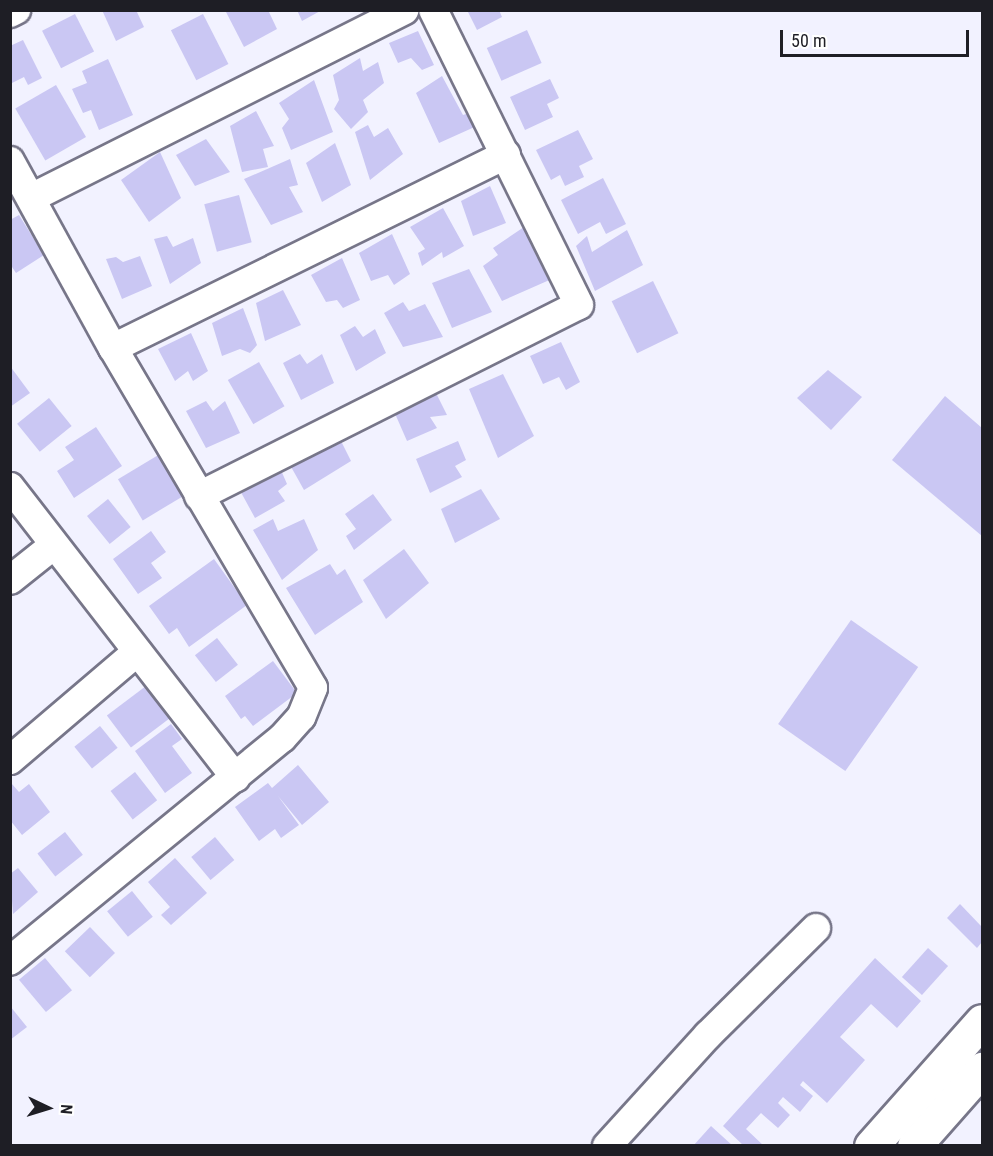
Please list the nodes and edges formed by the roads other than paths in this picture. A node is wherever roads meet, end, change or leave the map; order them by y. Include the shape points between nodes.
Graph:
1 (16, 10) edge
2 (404, 10) edge
3 (433, 10) edge
4 (10, 13) edge
5 (506, 155) junction
6 (10, 161) edge
7 (31, 198) junction
8 (113, 348) junction
9 (10, 487) edge
10 (199, 496) junction
11 (54, 545) junction
12 (10, 580) edge
13 (137, 652) junction
14 (10, 760) edge
15 (236, 778) junction
16 (816, 928) dead end
17 (12, 958) edge
18 (982, 1021) edge
19 (982, 1069) edge
20 (607, 1146) edge
21 (871, 1146) edge
22 (914, 1146) edge

1 - 4 street
2 - 7 street
3 - 5 street
5 - 8 street
5 - 10 street via 579,304
6 - 7 street
7 - 8 street
8 - 10 street
9 - 11 street
10 - 15 street via 313,688 302,717
11 - 12 street
11 - 13 street
13 - 14 street
13 - 15 street
15 - 17 street
16 - 20 street via 708,1035
18 - 21 main road
19 - 22 main road

